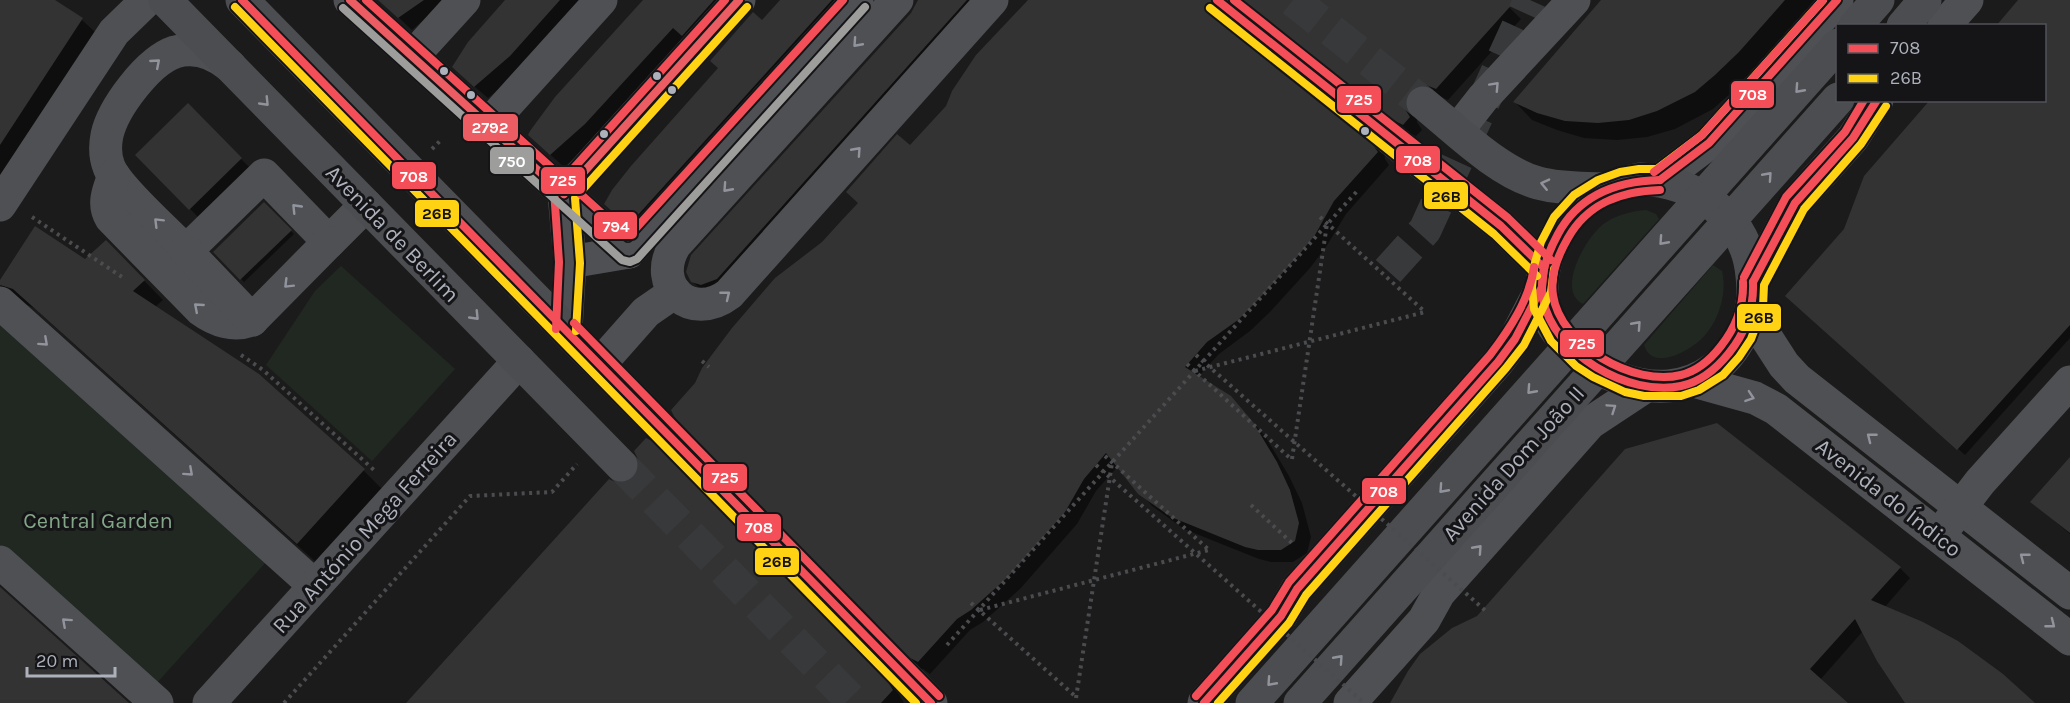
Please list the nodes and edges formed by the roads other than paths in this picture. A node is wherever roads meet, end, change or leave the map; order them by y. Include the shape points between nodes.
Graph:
1 (147, 0) edge
2 (165, 0) edge
3 (242, 0) edge
4 (350, 0) edge
5 (464, 0) edge
6 (601, 0) edge
7 (739, 0) edge
8 (857, 0) edge
9 (897, 0) edge
10 (992, 0) edge
11 (1574, 0) edge
12 (1837, 0) edge
13 (1878, 0) edge
14 (1925, 0) edge
15 (1967, 0) edge
16 (1857, 24) edge
17 (1905, 24) edge
18 (1946, 24) edge
19 (1836, 47) edge
20 (413, 56) junction
21 (230, 66) junction
22 (1423, 103) tunnel mouth
23 (1875, 103) edge
24 (1829, 108) edge
25 (488, 125) junction
26 (1457, 131) junction
27 (1391, 139) tunnel mouth
28 (114, 176) junction
29 (1660, 180) junction
30 (1604, 189) junction
31 (564, 194) junction
32 (1702, 198) junction
33 (0, 205) edge
34 (366, 205) junction
35 (1729, 220) junction
36 (329, 242) junction
37 (186, 251) junction
38 (629, 252) junction
39 (570, 262) junction
40 (1543, 278) junction
41 (1753, 282) junction
42 (675, 292) junction
43 (0, 303) edge
44 (1751, 314) junction
45 (252, 320) junction
46 (566, 330) junction
47 (1570, 346) junction
48 (519, 361) junction
49 (600, 364) junction
50 (1598, 368) junction
51 (1694, 381) junction
52 (2070, 382) edge
53 (1646, 386) junction
54 (658, 424) tunnel mouth
55 (1424, 446) junction
56 (1481, 446) junction
57 (621, 465) tunnel mouth
58 (1960, 507) junction
59 (1938, 536) junction
60 (0, 562) edge
61 (315, 586) junction
62 (2070, 593) edge
63 (2070, 639) edge
64 (905, 676) tunnel mouth
65 (157, 703) edge
66 (209, 703) edge
67 (931, 703) edge
68 (1204, 703) edge
69 (1252, 703) edge
70 (1300, 703) edge
71 (1350, 703) edge

1 - 33 street via 114,32
2 - 21 main road, Avenida de Berlim
3 - 46 main road
4 - 20 street
5 - 20 street
6 - 25 street
7 - 31 street
8 - 38 street
9 -> 42 street via 675,245 666,265
42 -> 10 street via 698,305 710,305 729,294
26 -> 11 street
12 - 29 street via 1709,143
13 - 16 main road
14 - 17 main road
15 - 18 street
19 -> 32 main road, Avenida Dom João II
20 - 25 street
28 -> 21 street via 105,154 111,120 154,64 174,52 192,50 209,53
21 -> 34 main road, Avenida de Berlim
22 - 26 main road
23 - 24 street, Avenida Dom João II
23 - 41 street, Avenida Dom João II via 1852,138 1795,203
35 -> 24 main road, Avenida Dom João II
25 - 31 street
30 -> 26 main road via 1559,188 1535,182 1502,167
27 - 40 main road via 1501,226
37 -> 28 street
45 -> 28 street via 230,323 209,316 119,226 106,206
29 - 30 main road via 1640,179
29 - 32 main road via 1683,186
30 - 40 main road via 1581,203 1563,223 1551,245
31 - 38 street
31 - 39 street
32 - 35 main road
32 -> 47 main road, Avenida Dom João II
34 - 36 street
34 -> 48 main road, Avenida de Berlim
35 - 41 main road via 1746,246
50 -> 35 main road, Avenida Dom João II
36 -> 37 street via 264,175
36 -> 45 street
37 - 45 street
38 - 39 street
39 - 46 street
40 - 47 main road via 1544,306
40 - 55 street via 1515,339
41 - 44 main road
42 - 49 street via 646,312
43 -> 61 street
44 - 51 main road via 1731,351
58 -> 44 street, Avenida do Índico via 1797,379
46 - 49 main road
47 - 50 main road
47 -> 56 main road, Avenida Dom João II
48 - 57 main road, Avenida de Berlim
48 - 61 street, Rua António Mega Ferreira
49 - 54 main road
50 - 53 main road
70 -> 50 main road, Avenida Dom João II
51 - 53 main road via 1679,386
51 -> 59 street, Avenida do Índico via 1755,398 1776,409
52 - 58 street
71 -> 53 street, Avenida Dom João II via 1424,620 1439,593 1590,423
55 - 56 street, Avenida Dom João II
55 - 68 street via 1297,589 1281,616
56 -> 69 main road, Avenida Dom João II
58 - 59 street
62 -> 58 street, Avenida do Índico
59 -> 63 street, Avenida do Índico
65 -> 60 street
61 - 66 street, Rua António Mega Ferreira
64 - 67 main road

